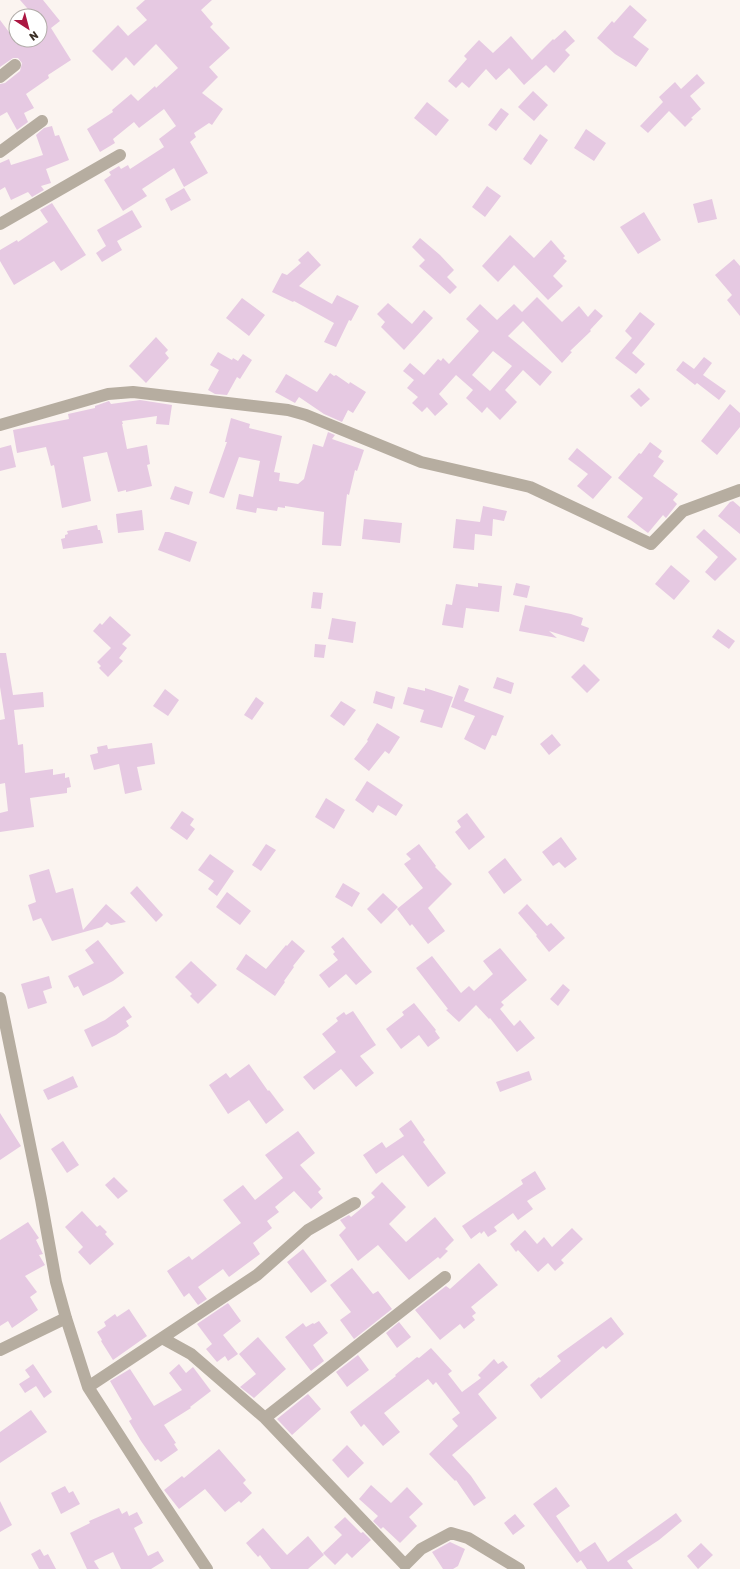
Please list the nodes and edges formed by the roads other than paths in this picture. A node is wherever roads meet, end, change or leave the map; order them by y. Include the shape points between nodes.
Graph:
1 (15, 65) dead end
2 (0, 77) edge
3 (42, 121) dead end
4 (0, 152) edge
5 (120, 155) dead end
6 (0, 224) edge
7 (0, 425) edge
8 (740, 490) edge
9 (0, 998) edge
10 (355, 1203) dead end
11 (445, 1277) dead end
12 (66, 1318) junction
13 (162, 1338) junction
14 (0, 1350) edge
15 (88, 1387) junction
16 (265, 1418) junction
17 (207, 1569) edge
18 (519, 1569) edge

1 - 2 street
3 - 4 street
5 - 6 street
7 - 8 street via 108,394 133,392 288,410 421,462 530,488 651,544 683,511
9 - 12 street via 56,1282
10 - 13 street via 308,1230 256,1274
11 - 16 street
12 - 14 street
12 - 15 street
13 - 15 street
13 - 16 street via 191,1354
15 - 17 street
16 - 18 street via 404,1565 421,1549 451,1533 468,1538

